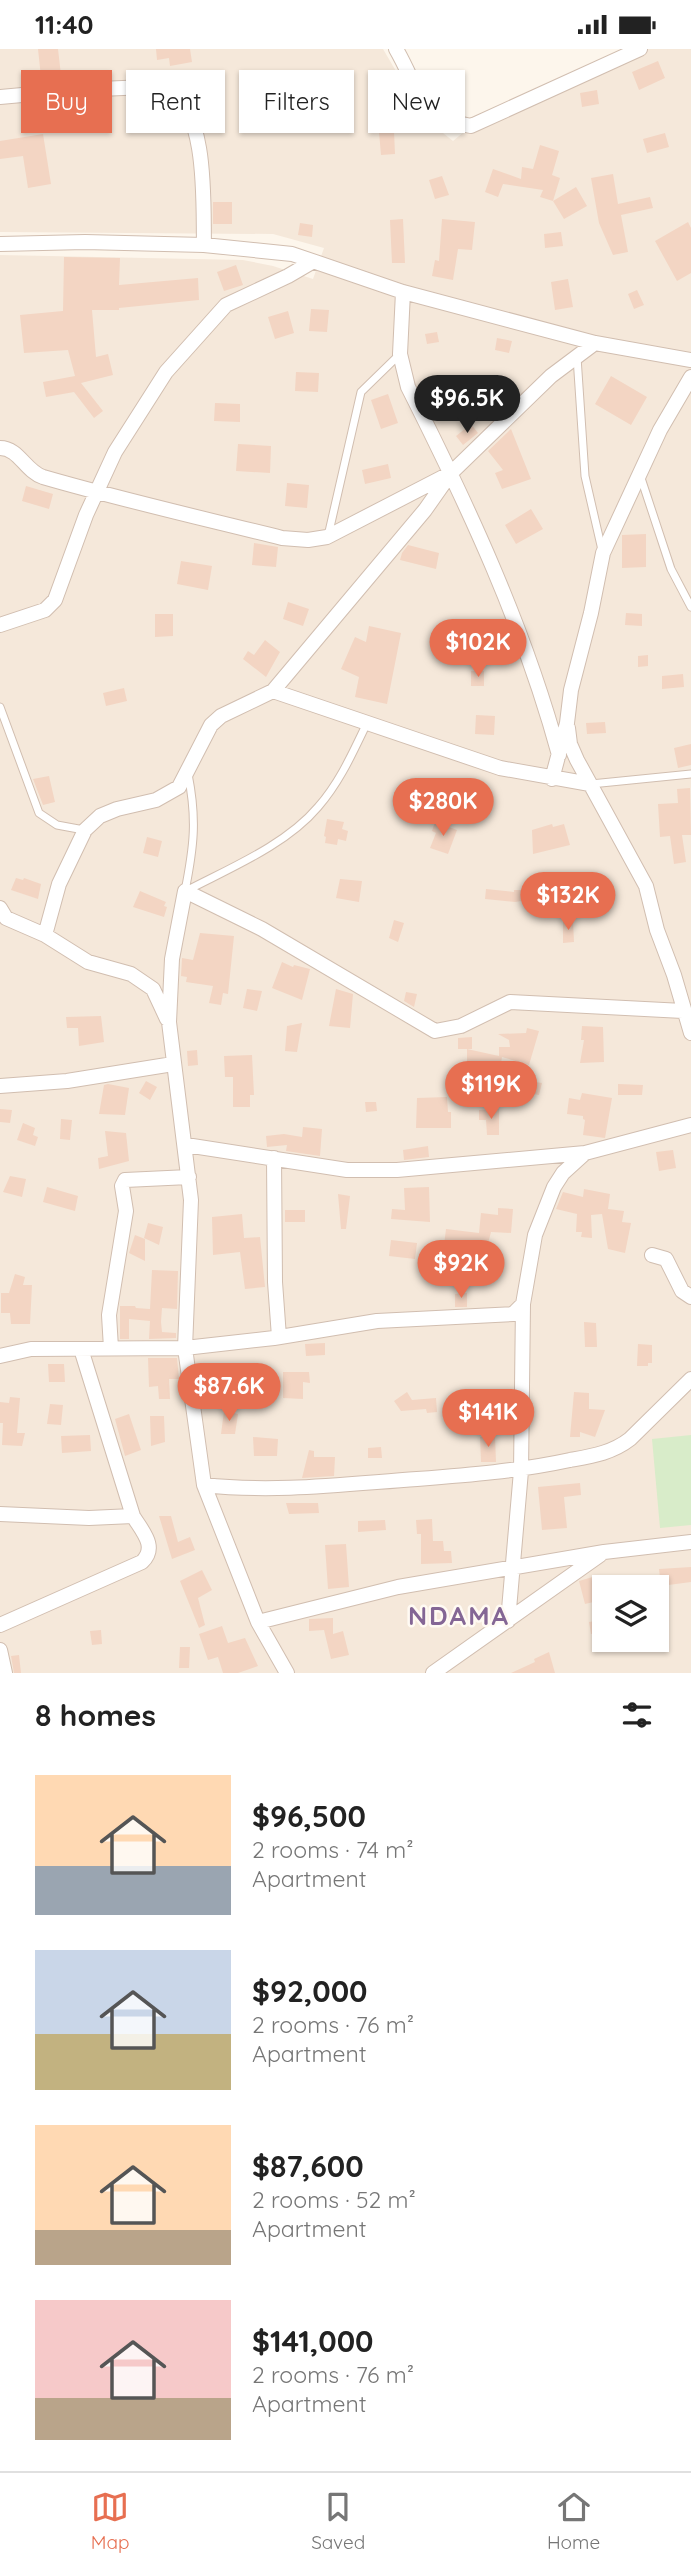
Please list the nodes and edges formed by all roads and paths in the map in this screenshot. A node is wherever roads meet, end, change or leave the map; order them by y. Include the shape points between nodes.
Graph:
1 (396, 49) edge
2 (640, 49) edge
3 (0, 97) edge
4 (0, 244) edge
5 (204, 245) junction
6 (312, 262) junction
7 (403, 292) junction
8 (595, 343) junction
9 (400, 354) junction
10 (577, 357) junction
11 (691, 360) edge
12 (691, 377) edge
13 (0, 448) edge
14 (451, 473) junction
15 (639, 474) junction
16 (96, 492) junction
17 (327, 537) junction
18 (603, 553) junction
19 (691, 607) edge
20 (0, 625) edge
21 (273, 691) junction
22 (0, 707) edge
23 (367, 723) junction
24 (567, 723) junction
25 (559, 755) junction
26 (188, 774) junction
27 (691, 775) edge
28 (552, 779) junction
29 (590, 784) junction
30 (85, 830) junction
31 (185, 891) junction
32 (0, 908) edge
33 (45, 935) junction
34 (687, 1011) edge
35 (169, 1022) junction
36 (691, 1033) edge
37 (173, 1064) junction
38 (0, 1086) edge
39 (691, 1125) edge
40 (186, 1145) junction
41 (585, 1153) junction
42 (274, 1159) junction
43 (189, 1177) junction
44 (652, 1255) dead end
45 (691, 1297) edge
46 (523, 1304) junction
47 (279, 1337) junction
48 (111, 1348) junction
49 (185, 1348) junction
50 (81, 1349) junction
51 (0, 1356) edge
52 (691, 1379) edge
53 (521, 1471) junction
54 (204, 1485) junction
55 (0, 1514) edge
56 (133, 1516) junction
57 (691, 1542) edge
58 (604, 1552) junction
59 (513, 1567) junction
60 (509, 1621) junction
61 (258, 1622) junction
62 (0, 1625) edge
63 (0, 1650) edge
64 (5, 1673) edge
65 (287, 1673) edge
66 (433, 1673) edge

1 - 2 street via 424,105 449,122 471,126
3 - 5 street via 169,86 188,109 195,129
4 - 5 street
5 - 6 street via 292,254
6 - 7 street
6 - 16 street via 240,297 215,315 166,372
7 - 8 street
7 - 9 street
8 - 10 street
8 - 11 street
9 - 14 street via 408,387
9 - 17 lane via 361,392
10 - 14 street via 551,376
10 - 18 lane via 585,476
12 - 15 street
13 - 16 street via 12,451 36,475
14 - 17 street
14 - 21 street
14 - 25 street via 523,638
15 - 18 street
15 - 19 lane via 671,569
16 - 17 street via 282,538
16 - 20 street via 55,600 45,610
18 - 24 street
21 - 23 street
21 - 26 street via 211,725
22 - 30 lane via 38,813 57,825
23 - 28 street via 500,768
23 - 31 lane via 318,808 276,843
24 - 25 street
24 - 29 street via 570,744
25 - 28 street
26 - 30 street via 172,793 100,816
26 - 31 lane via 194,843
27 - 29 lane
28 - 29 street
29 - 34 street via 646,886
30 - 33 street via 57,891
31 - 34 street via 262,929 435,1031 461,1026 510,1002
31 - 35 street via 172,959
32 - 33 street via 6,918
33 - 35 street via 88,962 131,974 153,989
34 - 36 street
35 - 37 street
37 - 38 street
37 - 40 street
39 - 41 street
40 - 42 street
40 - 43 street
41 - 42 street via 397,1170 347,1170
41 - 46 street via 564,1173 550,1197 535,1235
42 - 47 street
43 - 48 street via 125,1180 122,1186 126,1211 110,1315
43 - 49 street
44 - 45 street via 666,1259 682,1291
46 - 47 street via 513,1314 377,1321
46 - 53 street
47 - 49 street
48 - 49 street
48 - 50 street
49 - 54 street
50 - 51 street via 31,1349
50 - 56 street
52 - 53 street via 619,1447
53 - 54 street via 307,1487
53 - 59 street
54 - 61 street
55 - 56 street
56 - 62 street via 148,1540 149,1553 142,1562
57 - 58 street
58 - 59 street
58 - 60 street
59 - 60 street
59 - 61 street via 398,1587
60 - 66 street
61 - 65 street
63 - 64 street

